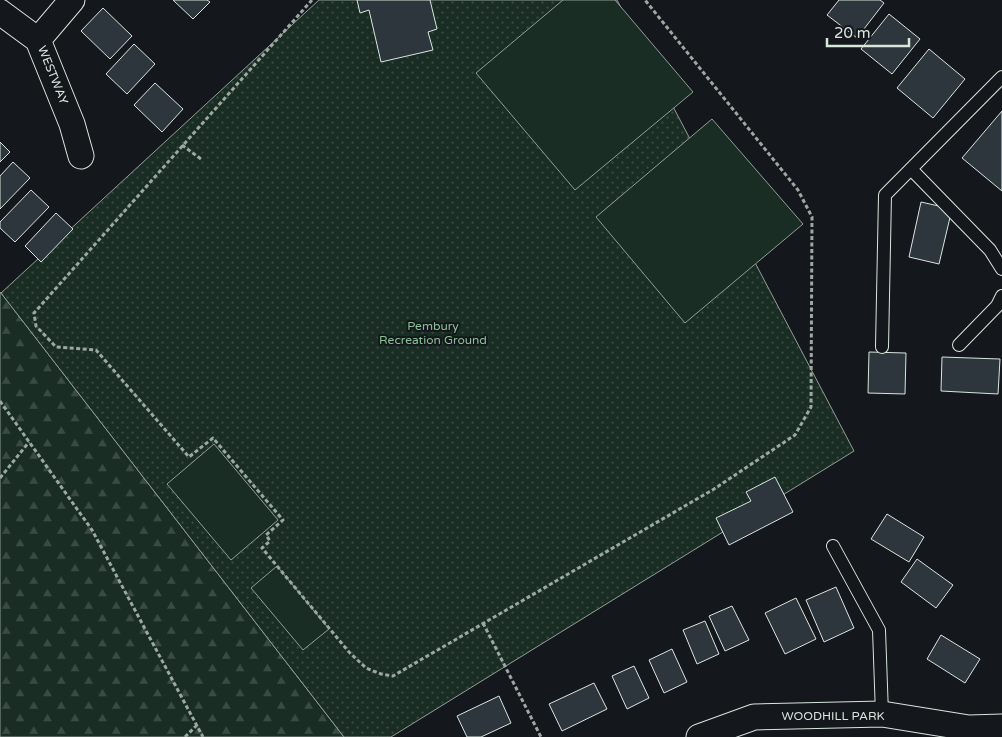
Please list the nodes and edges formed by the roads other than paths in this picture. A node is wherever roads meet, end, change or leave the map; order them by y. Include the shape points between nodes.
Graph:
1 (72, 0) edge
2 (0, 12) edge
3 (38, 40) junction
4 (1002, 77) edge
5 (81, 156) dead end
6 (911, 169) junction
7 (1002, 269) edge
8 (1002, 296) edge
9 (958, 345) dead end
10 (882, 347) dead end
11 (833, 546) dead end
12 (882, 714) junction
13 (1002, 727) edge
14 (969, 733) edge
15 (699, 737) edge

1 - 3 street
2 - 3 street, WESTWAY
3 - 5 street, WESTWAY via 72,124
4 - 6 lane
6 - 7 lane via 990,250
6 - 10 lane via 885,195
8 - 9 lane via 997,306
11 - 12 lane via 878,630
12 - 14 street, WOODHILL PARK
12 - 15 street, WOODHILL PARK via 754,717
13 - 14 street, WOODHILL PARK

